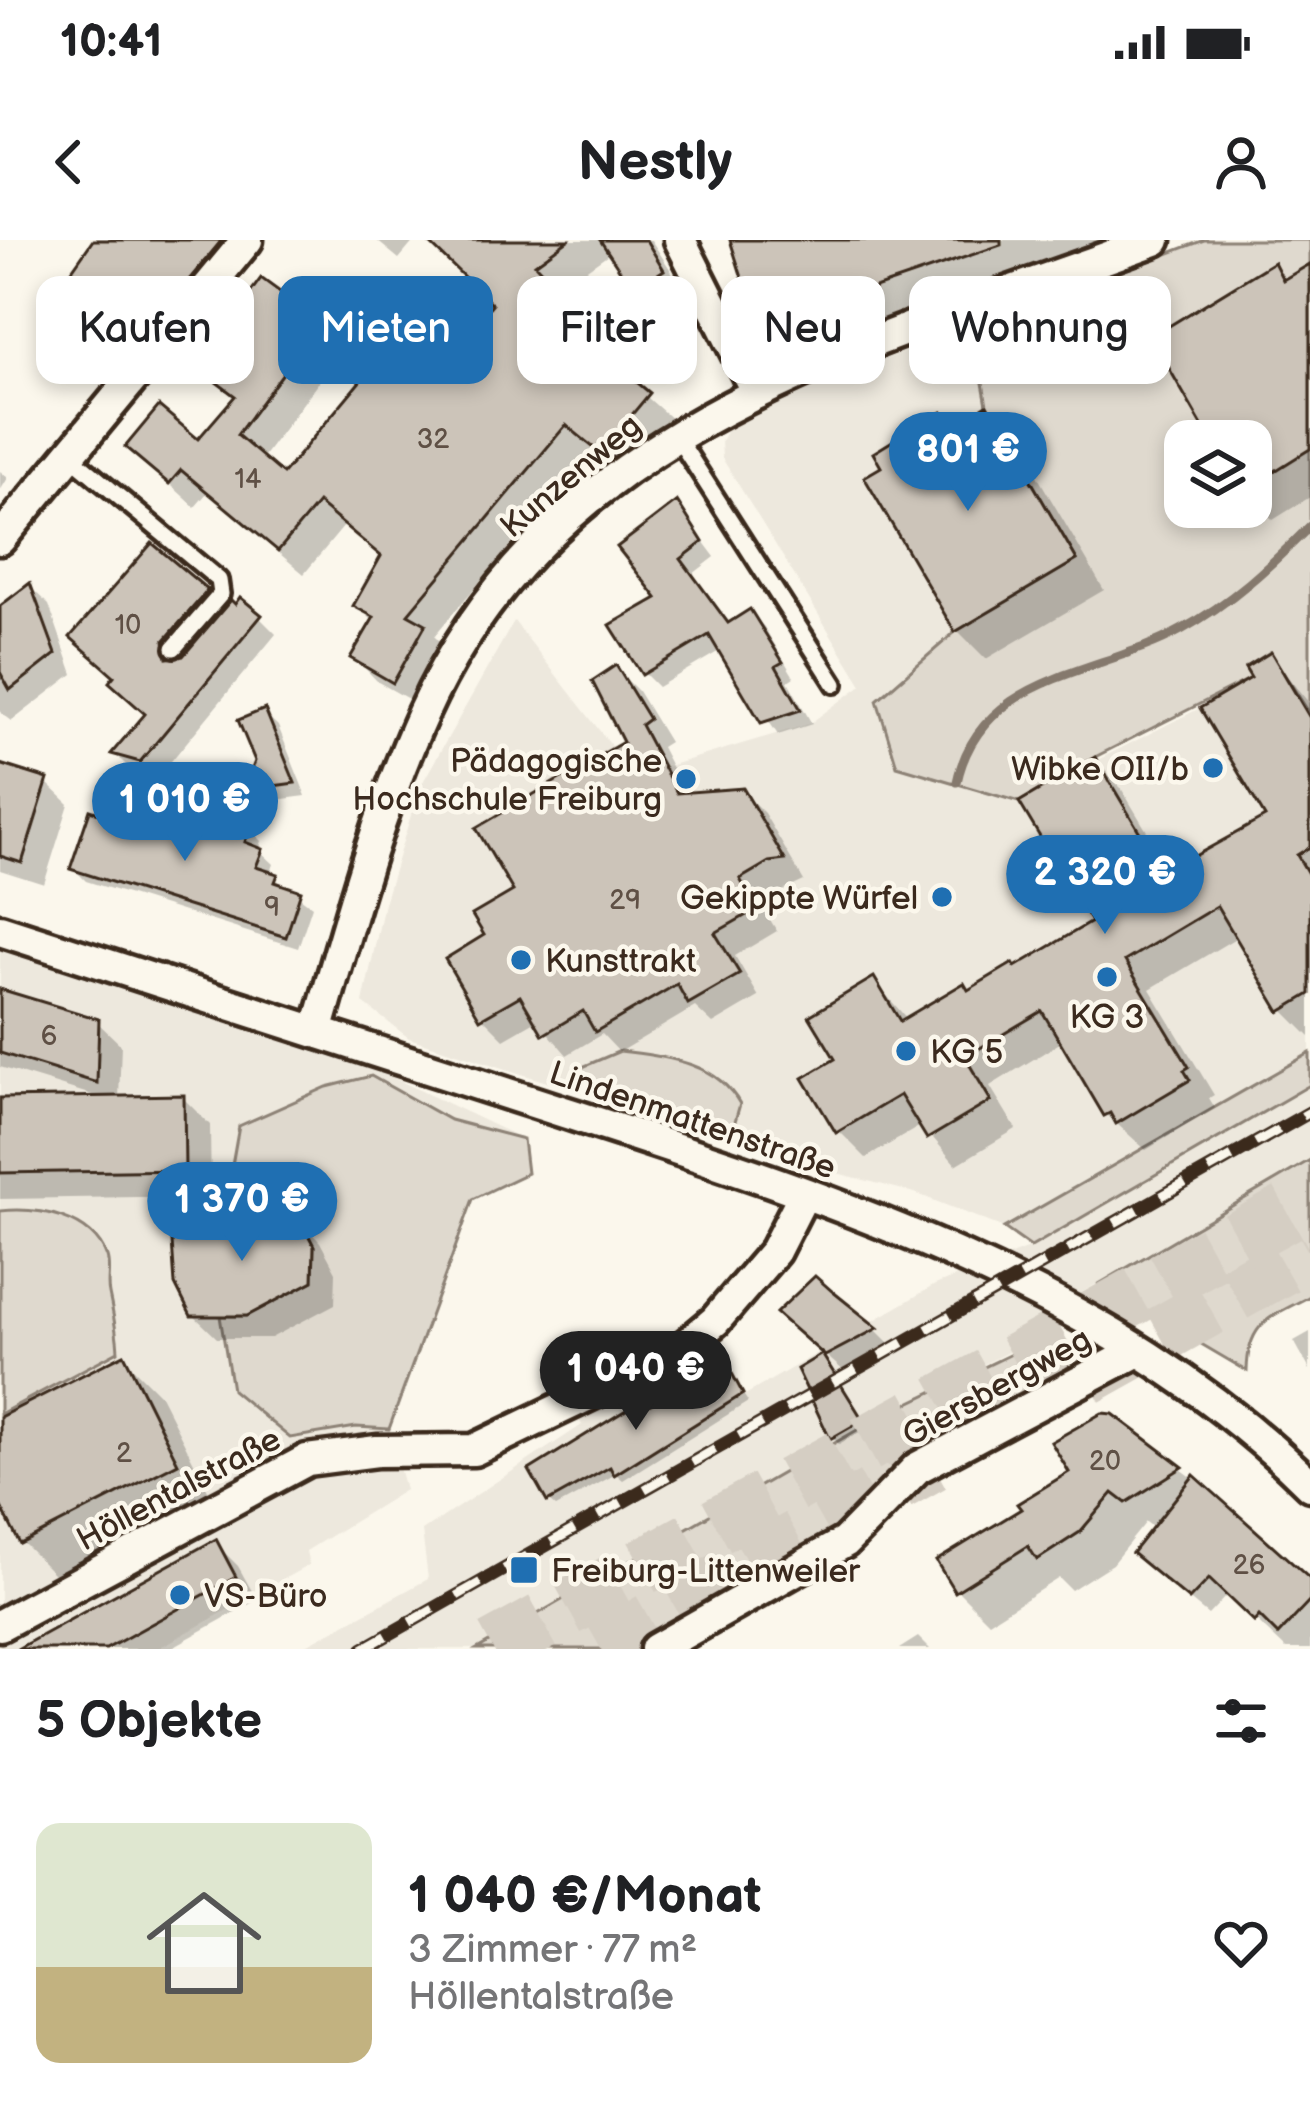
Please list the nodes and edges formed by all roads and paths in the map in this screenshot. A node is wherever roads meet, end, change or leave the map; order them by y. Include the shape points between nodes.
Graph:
1 (247, 240) edge
2 (680, 240) edge
3 (1155, 240) edge
4 (755, 389) junction
5 (675, 435) junction
6 (69, 455) junction
7 (0, 539) edge
8 (174, 648) dead end
9 (835, 684) dead end
10 (0, 930) edge
11 (316, 1032) junction
12 (805, 1193) junction
13 (1138, 1351) junction
14 (1310, 1485) edge
15 (0, 1625) edge
16 (656, 1649) edge

1 - 6 street
2 - 4 street
3 - 4 street, Kunzenweg
4 - 5 street, Kunzenweg
5 - 9 lane, Kunzenweg
5 - 11 street, Kunzenweg via 582,505 509,575 458,648 378,824
6 - 7 street
6 - 8 lane via 219,580 221,594
10 - 11 street, Lindenmattenstraße
11 - 12 street, Lindenmattenstraße
12 - 13 street, Lindenmattenstraße via 1010,1282
12 - 15 street, Höllentalstraße via 775,1251 678,1352 474,1450 307,1460
13 - 14 street, Lindenmattenstraße via 1261,1436
13 - 16 street, Giersbergweg via 917,1468 845,1542

